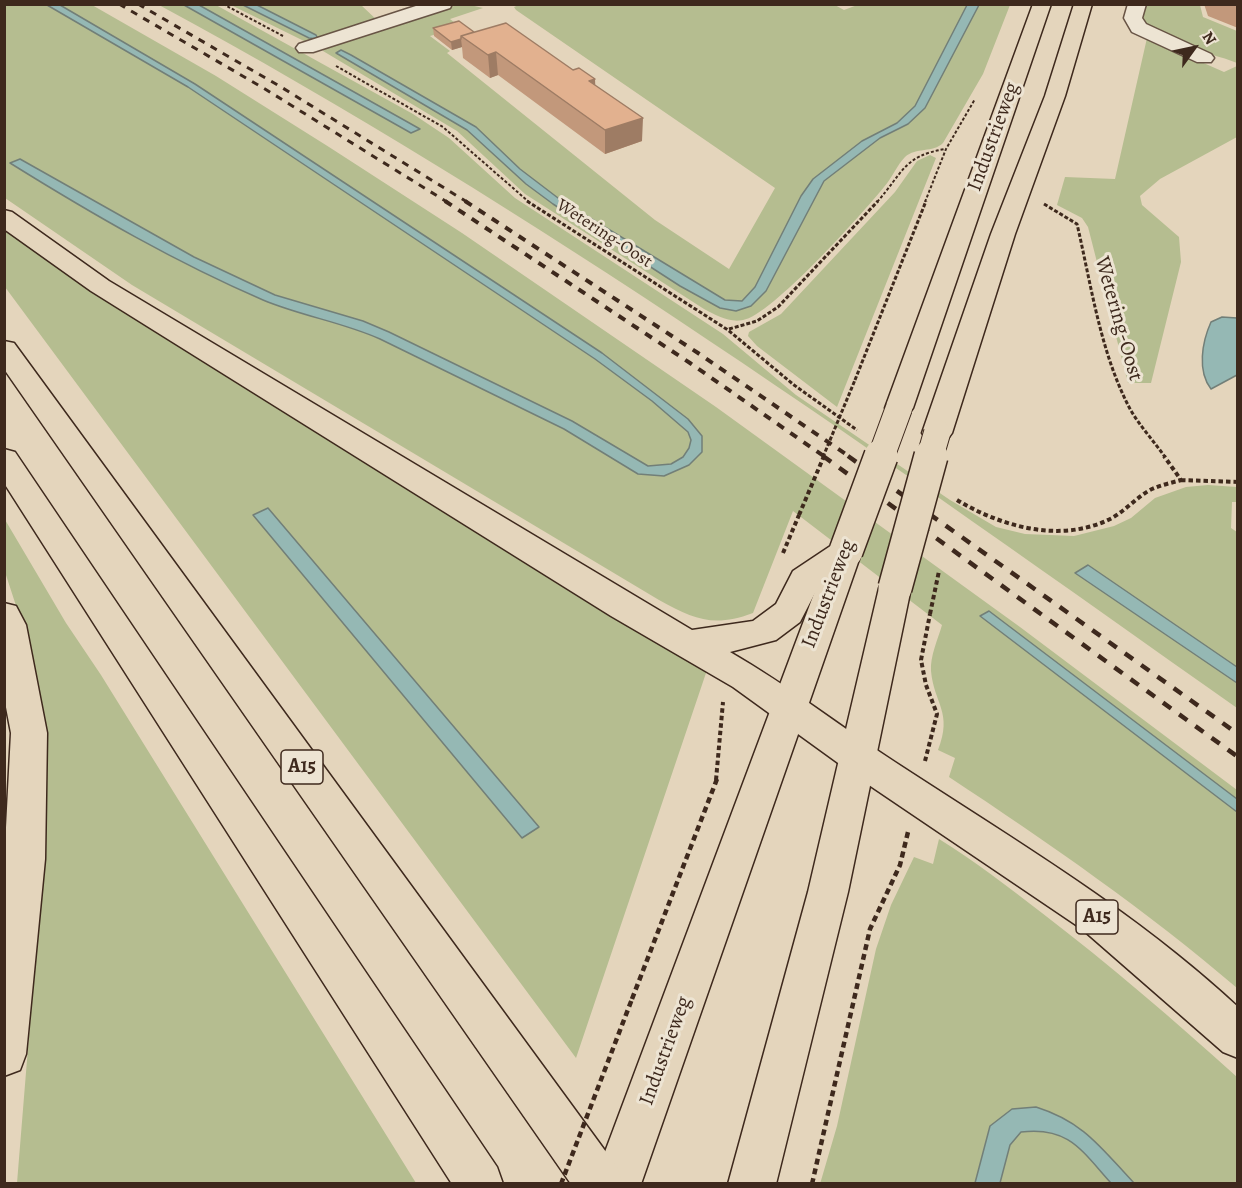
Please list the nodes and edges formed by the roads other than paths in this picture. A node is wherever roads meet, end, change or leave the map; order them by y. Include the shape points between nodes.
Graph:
1 (443, 4) edge
2 (1042, 4) edge
3 (1083, 4) edge
4 (1137, 4) edge
5 (306, 48) road end
6 (1204, 58) dead end
7 (4, 217) edge
8 (4, 349) edge
9 (4, 459) edge
10 (846, 551) junction
11 (4, 615) edge
12 (687, 644) junction
13 (787, 708) junction
14 (858, 757) junction
15 (1238, 1037) edge
16 (4, 1054) edge
17 (756, 1170) edge
18 (480, 1184) edge
19 (600, 1184) edge
20 (617, 1184) edge

1 - 5 street
2 - 10 main road, Industrieweg, bridge
3 - 14 main road, Industrieweg, bridge via 1055,96 1003,234 937,433 895,588
4 - 6 street via 1133,18 1139,28
7 - 12 main road, A15 via 100,286
8 - 19 main road, A15
9 - 18 main road
10 - 12 main road via 805,579 788,613 764,631
10 - 13 main road, Industrieweg
11 - 16 main road via 29,733 25,859
12 - 13 main road, A15
13 - 14 main road, A15
13 - 20 main road, Industrieweg
14 - 15 main road, A15 via 1096,916
14 - 17 main road, Industrieweg via 828,892

